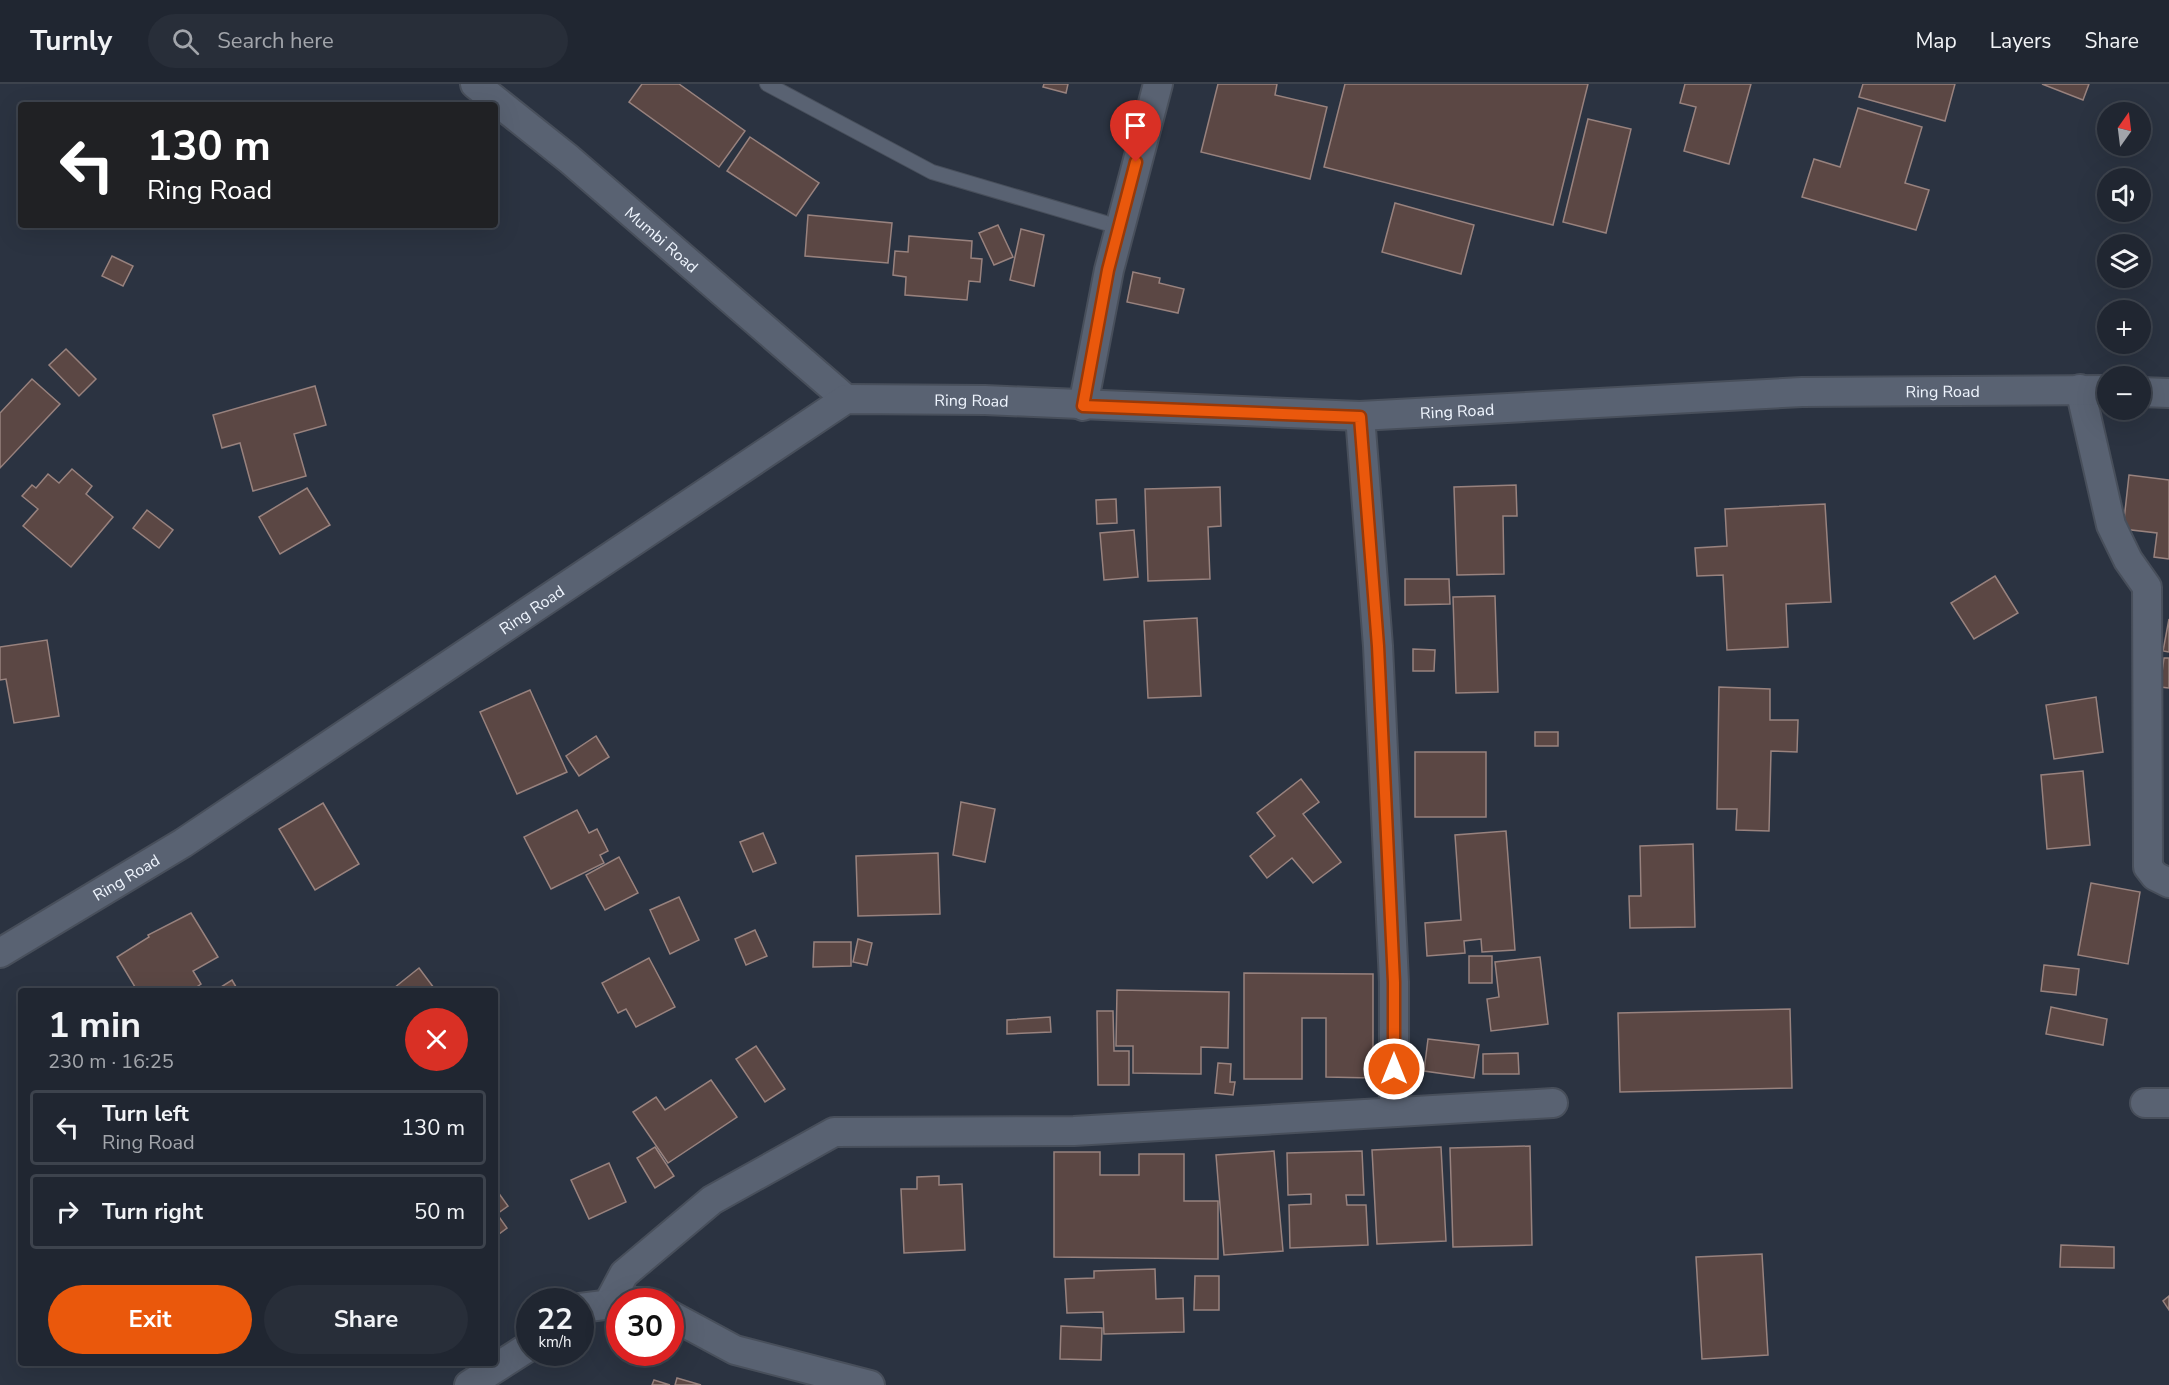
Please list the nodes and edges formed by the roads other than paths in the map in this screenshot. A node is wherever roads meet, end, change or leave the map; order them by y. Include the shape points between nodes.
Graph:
1 (476, 84) edge
2 (767, 84) edge
3 (1158, 84) edge
4 (1119, 227) junction
5 (2094, 390) edge
6 (2151, 392) edge
7 (2169, 393) edge
8 (846, 399) junction
9 (1083, 406) junction
10 (1360, 417) junction
11 (2158, 589) edge
12 (2169, 883) edge
13 (2, 950) edge
14 (1553, 1103) dead end
15 (1394, 1112) junction
16 (622, 1288) edge
17 (684, 1323) edge
18 (516, 1355) edge
19 (469, 1385) edge
20 (870, 1385) edge

1 - 8 street, Mumbi Road via 569,159
2 - 4 lane via 932,172
3 - 4 street
4 - 9 street
5 - 10 street, Ring Road via 1802,392
5 - 11 street via 2111,525 2128,560
6 - 7 street
8 - 9 street, Ring Road via 985,400
8 - 13 street, Ring Road via 183,843
9 - 10 street, Ring Road
10 - 15 street via 1378,646 1394,982
11 - 12 street via 2149,666 2148,867
14 - 15 street
15 - 16 street via 1074,1131 834,1132 712,1200 624,1274
17 - 20 street via 735,1350
18 - 19 street

